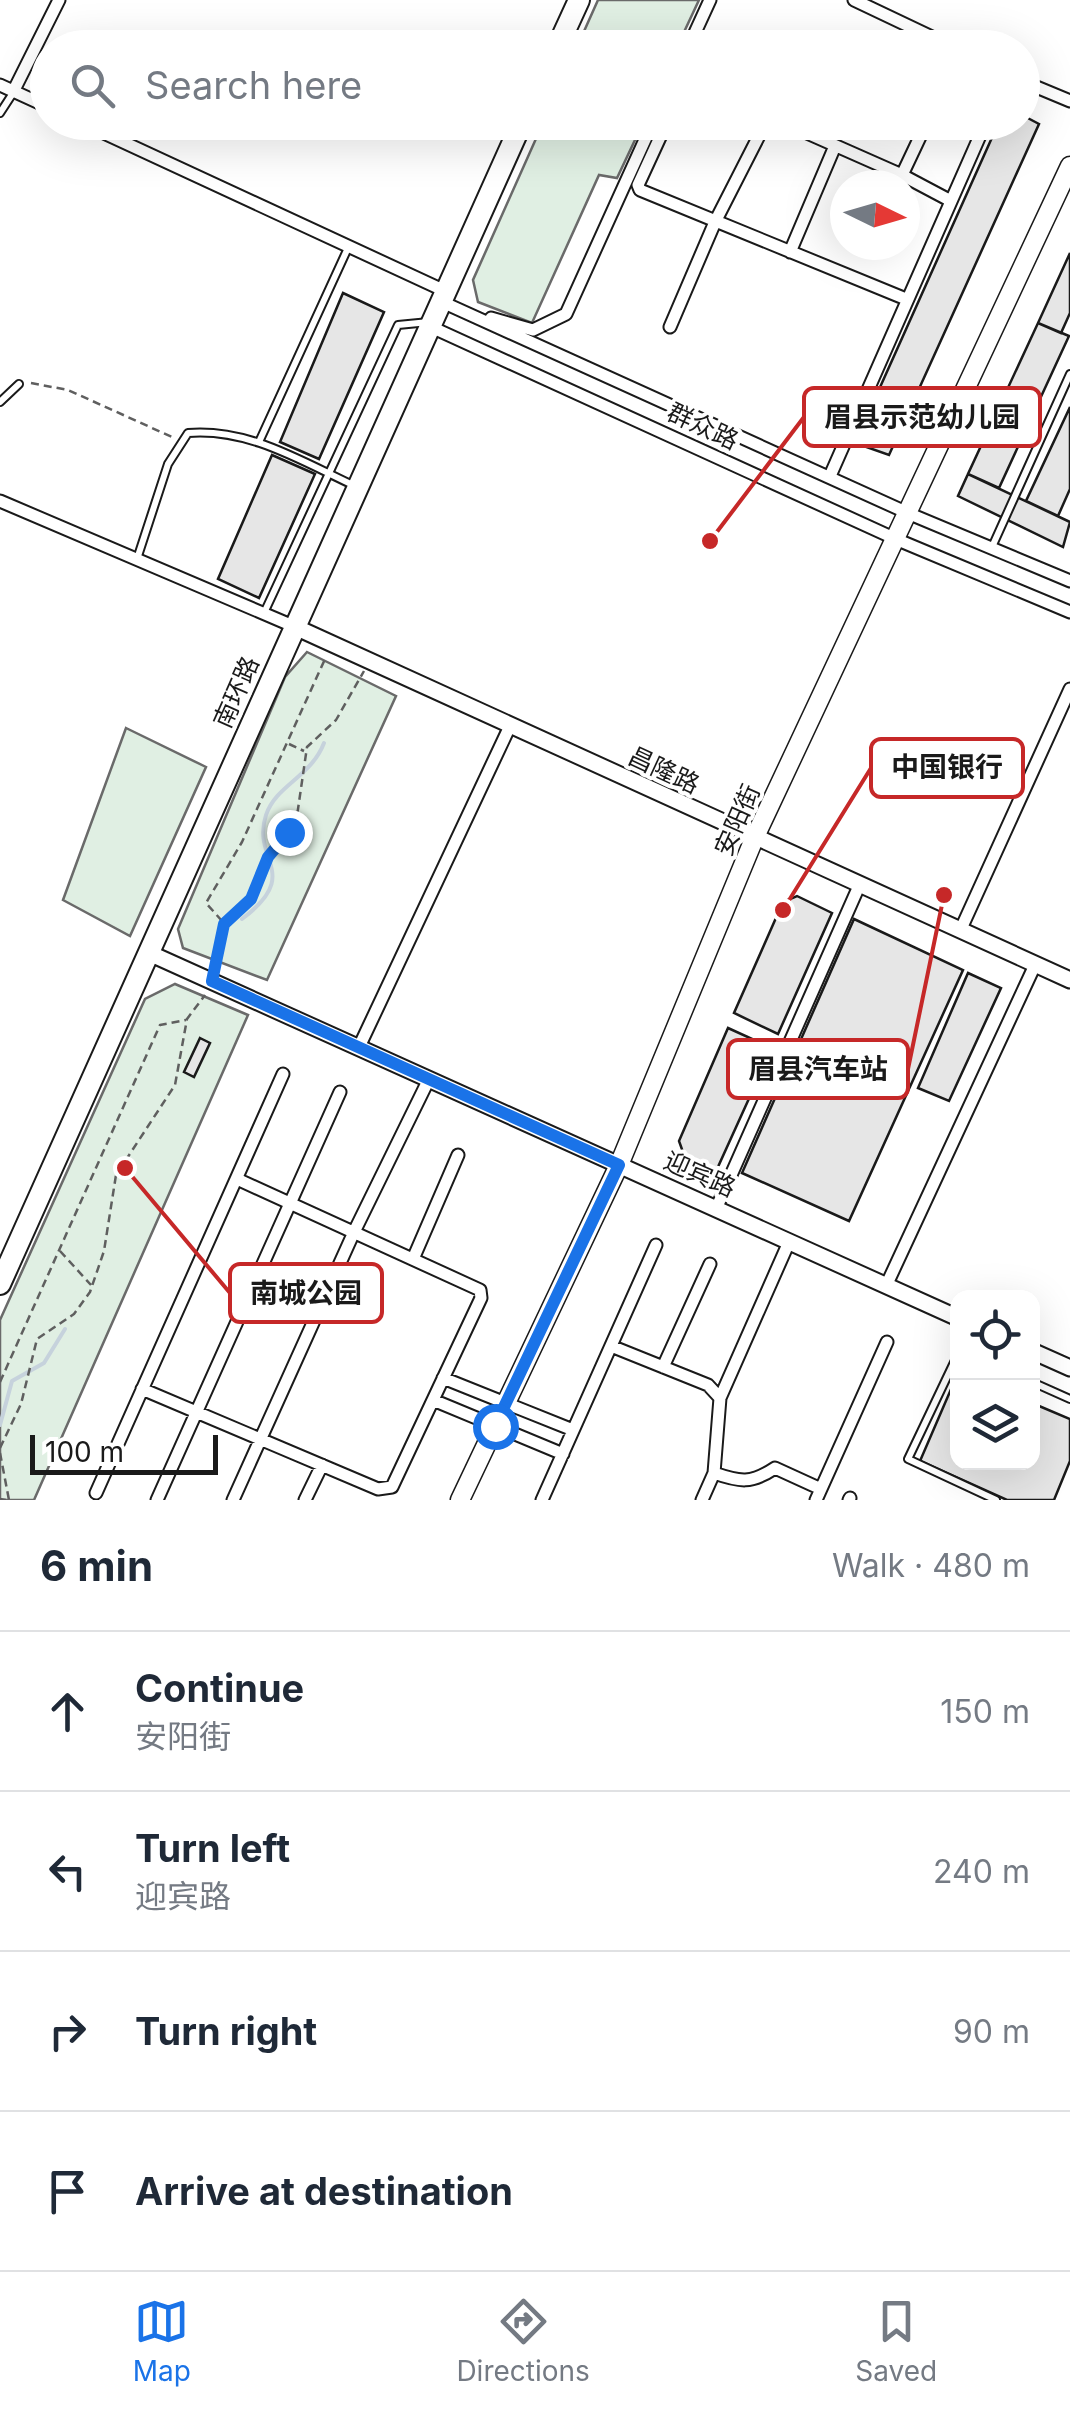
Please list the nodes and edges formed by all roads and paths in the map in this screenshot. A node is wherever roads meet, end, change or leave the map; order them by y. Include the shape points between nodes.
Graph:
1 (58, 0) edge
2 (579, 0) edge
3 (710, 0) edge
4 (854, 0) edge
5 (44, 30) edge
6 (565, 30) edge
7 (696, 30) edge
8 (917, 30) edge
9 (30, 59) edge
10 (0, 86) edge
11 (1040, 88) edge
12 (14, 92) junction
13 (30, 99) edge
14 (1070, 101) edge
15 (0, 113) edge
16 (119, 140) edge
17 (514, 140) edge
18 (646, 140) edge
19 (659, 140) edge
20 (757, 140) edge
21 (822, 140) edge
22 (919, 140) edge
23 (978, 140) edge
24 (835, 146) junction
25 (1070, 166) edge
26 (890, 170) edge
27 (904, 170) edge
28 (920, 185) edge
29 (951, 202) junction
30 (714, 222) junction
31 (349, 247) junction
32 (790, 252) junction
33 (442, 296) junction
34 (906, 299) junction
35 (477, 318) junction
36 (430, 324) junction
37 (670, 326) dead end
38 (1070, 374) edge
39 (19, 384) joint
40 (0, 402) edge
41 (182, 442) junction
42 (259, 442) junction
43 (329, 474) junction
44 (830, 476) junction
45 (356, 487) junction
46 (0, 501) edge
47 (910, 514) junction
48 (898, 540) junction
49 (992, 548) junction
50 (137, 559) junction
51 (1070, 581) edge
52 (1070, 612) edge
53 (264, 614) junction
54 (293, 626) junction
55 (332, 644) junction
56 (368, 660) junction
57 (1070, 690) edge
58 (510, 726) junction
59 (287, 743) junction
60 (306, 752) junction
61 (754, 840) junction
62 (859, 886) junction
63 (224, 924) junction
64 (960, 931) junction
65 (149, 953) junction
66 (1036, 965) junction
67 (1070, 980) edge
68 (212, 981) junction
69 (188, 1019) junction
70 (359, 1048) junction
71 (283, 1074) dead end
72 (429, 1079) junction
73 (340, 1092) dead end
74 (458, 1155) dead end
75 (619, 1165) junction
76 (237, 1179) junction
77 (290, 1202) junction
78 (716, 1209) junction
79 (354, 1232) junction
80 (788, 1242) junction
81 (656, 1245) dead end
82 (59, 1250) junction
83 (412, 1259) junction
84 (710, 1264) dead end
85 (0, 1284) edge
86 (92, 1286) junction
87 (886, 1286) junction
88 (950, 1314) edge
89 (888, 1342) dead end
90 (611, 1346) junction
91 (1040, 1355) edge
92 (662, 1367) junction
93 (1070, 1368) edge
94 (950, 1371) edge
95 (443, 1378) junction
96 (0, 1382) edge
97 (1040, 1386) edge
98 (142, 1389) junction
99 (720, 1398) junction
100 (1070, 1399) edge
101 (432, 1400) junction
102 (506, 1403) junction
103 (198, 1412) junction
104 (495, 1426) junction
105 (573, 1430) junction
106 (260, 1438) junction
107 (0, 1450) edge
108 (562, 1454) junction
109 (322, 1465) junction
110 (714, 1473) junction
111 (96, 1493) dead end
112 (818, 1495) edge
113 (0, 1498) edge
114 (7, 1500) edge
115 (157, 1500) edge
116 (232, 1500) edge
117 (305, 1500) edge
118 (460, 1500) edge
119 (542, 1500) edge
120 (702, 1500) edge
121 (996, 1500) edge

1 - 5 street
2 - 6 highway
3 - 7 street
4 - 8 street
9 - 12 street
10 - 12 street
11 - 14 street
12 - 13 street
12 - 15 lane
16 - 31 street, 群众路
17 - 33 highway, 南环路
18 - 35 street via 566,314 533,330
19 - 30 street via 640,190
20 - 30 street
21 - 24 street
22 - 27 street
23 - 29 street
24 - 26 street
24 - 32 street
25 - 47 main road, 安阳街
28 - 29 street
29 - 34 street
30 - 32 street
30 - 37 street
31 - 33 street, 群众路
31 - 42 lane
32 - 34 street
33 - 35 street, 群众路
33 - 36 highway, 南环路
34 - 44 street
35 - 44 street, 群众路
36 - 43 lane via 398,326
36 - 45 highway, 南环路
36 - 48 street, 群众路
38 - 49 lane
39 - 40 lane
39 - 41 path via 68,390
41 - 42 lane via 188,433 221,430
41 - 50 lane via 168,464
42 - 43 lane
43 - 45 lane
43 - 53 lane
44 - 47 street, 群众路
45 - 54 highway, 南环路
46 - 50 street
47 - 48 main road, 安阳街
47 - 49 street, 群众路
48 - 52 street, 群众路
48 - 61 main road, 安阳街
49 - 51 street, 群众路
50 - 53 street
53 - 54 street
54 - 55 street, 昌隆路
54 - 65 highway, 南环路
55 - 56 street, 昌隆路
55 - 59 path
56 - 58 street, 昌隆路
56 - 60 path via 346,706
57 - 64 street
58 - 61 street, 昌隆路
58 - 70 street
59 - 60 path
59 - 63 path via 206,902
60 - 63 path via 296,816 268,857 260,886
61 - 62 street, 昌隆路
61 - 75 main road, 安阳街
62 - 64 street, 昌隆路
62 - 78 street
63 - 68 path
64 - 66 street, 昌隆路
65 - 68 street, 迎宾路
65 - 85 highway, 南环路
66 - 67 street, 昌隆路
66 - 87 street
68 - 69 path
68 - 70 street, 迎宾路
69 - 82 path via 160,1024
69 - 86 path via 175,1085 116,1175
70 - 72 street, 迎宾路
71 - 76 street
72 - 75 street, 迎宾路
72 - 79 street
73 - 77 street
74 - 83 street
75 - 78 street, 迎宾路
75 - 102 main road, 安阳街
76 - 77 street
76 - 98 street
77 - 79 street
77 - 103 street
78 - 80 street, 迎宾路
79 - 83 street
79 - 106 street
80 - 87 street, 迎宾路
80 - 99 street
81 - 90 street
82 - 86 path
82 - 96 path
83 - 95 street via 480,1290
84 - 92 street
86 - 107 path via 74,1314 37,1338 21,1404
87 - 88 street, 迎宾路
89 - 112 street
90 - 92 street
90 - 105 street
91 - 93 street
92 - 99 street via 708,1384
94 - 121 lane via 908,1459
95 - 101 street
95 - 102 street
97 - 100 lane
98 - 103 street
98 - 111 street
99 - 110 street
101 - 104 street
101 - 109 street via 392,1488 378,1489
102 - 104 main road, 安阳街
102 - 105 street
103 - 106 street
103 - 115 street
104 - 108 street
104 - 118 main road, 安阳街
105 - 108 street
106 - 109 street
106 - 116 street
107 - 114 path
108 - 119 street
109 - 117 street
110 - 112 street via 740,1482 758,1480 774,1468
110 - 120 street
113 - 114 path

